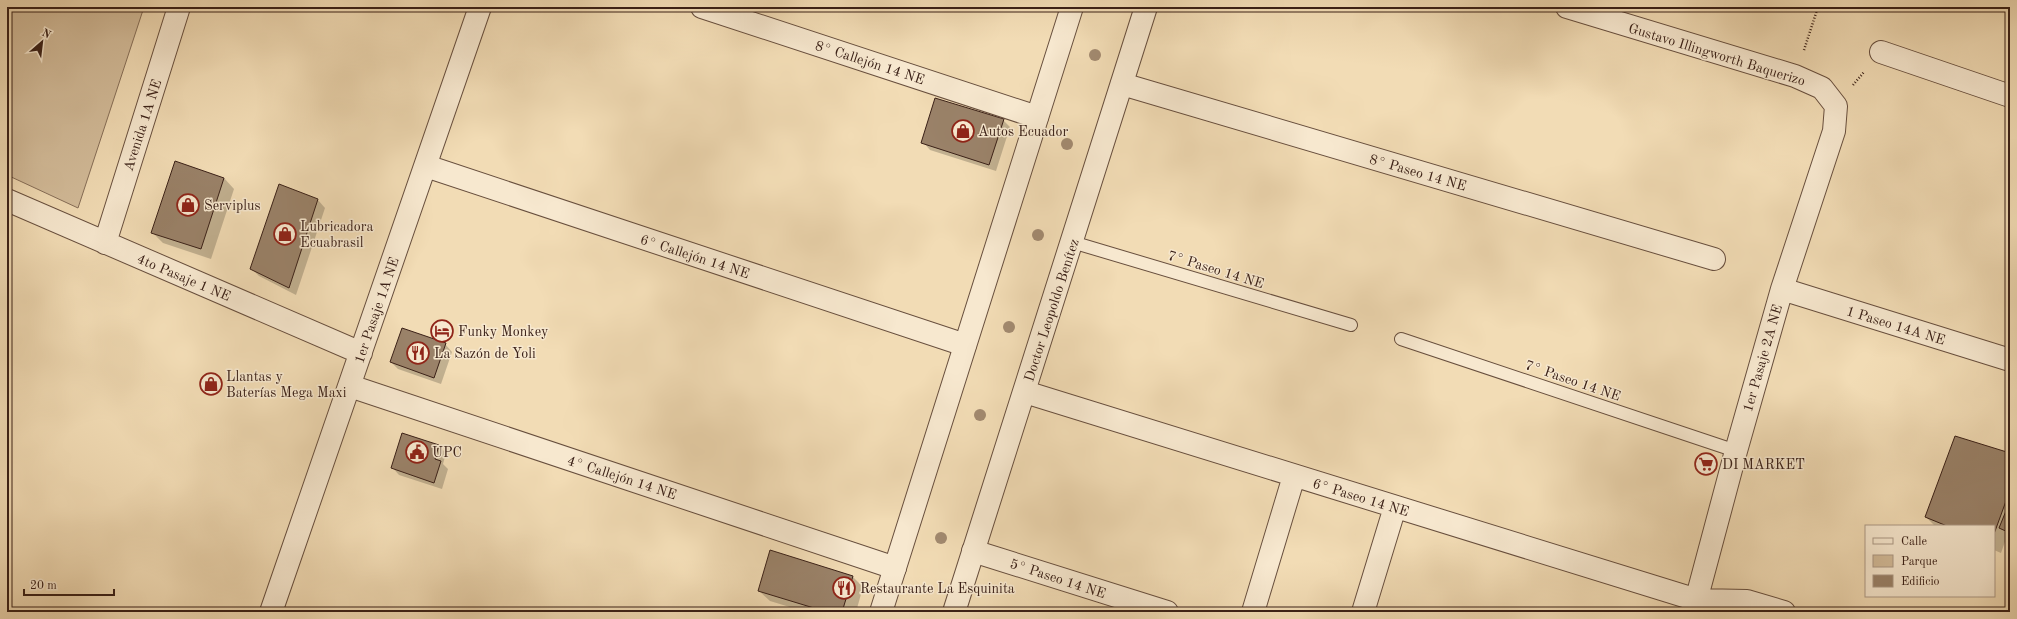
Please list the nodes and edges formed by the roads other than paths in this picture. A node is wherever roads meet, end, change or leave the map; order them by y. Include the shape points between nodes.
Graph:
1 (180, 7) edge
2 (480, 7) edge
3 (702, 7) edge
4 (1072, 7) edge
5 (1146, 7) edge
6 (1567, 7) edge
7 (1881, 52) road end
8 (1122, 84) junction
9 (2009, 91) edge
10 (1836, 106) joint
11 (1037, 117) junction
12 (426, 166) junction
13 (7, 200) edge
14 (1072, 242) junction
15 (105, 243) junction
16 (1714, 259) dead end
17 (1782, 289) junction
18 (1351, 325) dead end
19 (1401, 339) dead end
20 (965, 345) junction
21 (361, 353) junction
22 (2010, 360) edge
23 (350, 386) junction
24 (1025, 392) junction
25 (1736, 451) junction
26 (1294, 476) junction
27 (1395, 507) junction
28 (973, 551) junction
29 (895, 568) junction
30 (1695, 606) edge
31 (271, 612) edge
32 (881, 612) edge
33 (954, 612) edge
34 (1167, 612) edge
35 (1253, 612) edge
36 (1363, 612) edge
37 (1784, 612) edge

1 - 15 street, Avenida 1A NE
2 - 12 street, 1er Pasaje 1A NE
3 - 11 street, 8° Callejón 14 NE
4 - 11 street
5 - 8 street, Doctor Leopoldo Benítez
6 - 10 street, Gustavo Illingworth Baquerizo via 1796,76 1822,88
7 - 9 street
8 - 14 street, Doctor Leopoldo Benítez
8 - 16 street, 8° Paseo 14 NE
10 - 17 street, 1er Pasaje 2A NE via 1834,131
11 - 20 street
12 - 20 street, 6° Callejón 14 NE
12 - 21 street, 1er Pasaje 1A NE
13 - 15 street, 4to Pasaje 1 NE
14 - 18 lane, 7° Paseo 14 NE
14 - 24 street, Doctor Leopoldo Benítez
15 - 21 street, 4to Pasaje 1 NE
17 - 22 street, 1 Paseo 14A NE
17 - 25 street, 1er Pasaje 2A NE
19 - 25 lane, 7° Paseo 14 NE
20 - 29 street
21 - 23 street, 1er Pasaje 1A NE
23 - 29 street, 4° Callejón 14 NE
23 - 31 street, 1er Pasaje 1A NE
24 - 26 street, 6° Paseo 14 NE
24 - 28 street, Doctor Leopoldo Benítez
25 - 30 street, 1er Pasaje 2A NE
26 - 27 street, 6° Paseo 14 NE
26 - 35 street
27 - 30 street, 6° Paseo 14 NE
27 - 36 street
28 - 33 street, Doctor Leopoldo Benítez
28 - 34 street, 5° Paseo 14 NE
29 - 32 street
30 - 37 street, 6° Paseo 14 NE via 1747,601

